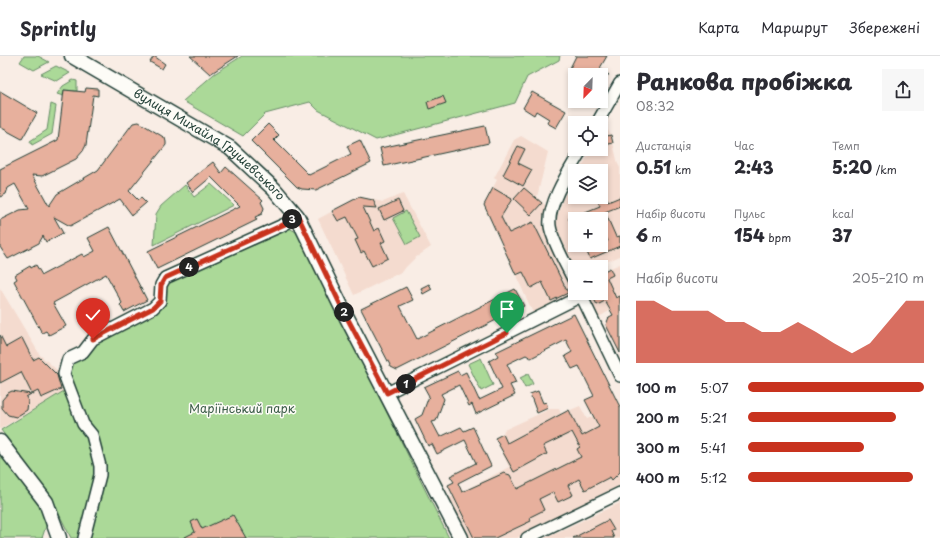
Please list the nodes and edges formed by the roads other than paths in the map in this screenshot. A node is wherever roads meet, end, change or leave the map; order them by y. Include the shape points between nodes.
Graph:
1 (72, 56) edge
2 (620, 83) edge
3 (601, 116) edge
4 (578, 156) edge
5 (298, 216) junction
6 (568, 268) edge
7 (570, 300) edge
8 (582, 300) edge
9 (620, 376) edge
10 (387, 393) junction
11 (0, 442) edge
12 (620, 493) edge
13 (59, 538) edge
14 (84, 538) edge
15 (460, 538) edge
16 (527, 538) edge

1 - 5 main road, вулиця Михайла Грушевського via 230,148 274,189
2 - 3 street
4 - 6 street via 551,212 551,230
5 - 10 main road, вулиця Михайла Грушевського via 343,310
5 - 14 street via 165,278 157,304 93,339 83,352 68,359 64,374 83,424 92,435 100,466
7 - 10 street
8 - 9 street
10 - 15 main road, вулиця Михайла Грушевського
11 - 13 main road via 46,502
12 - 16 street

